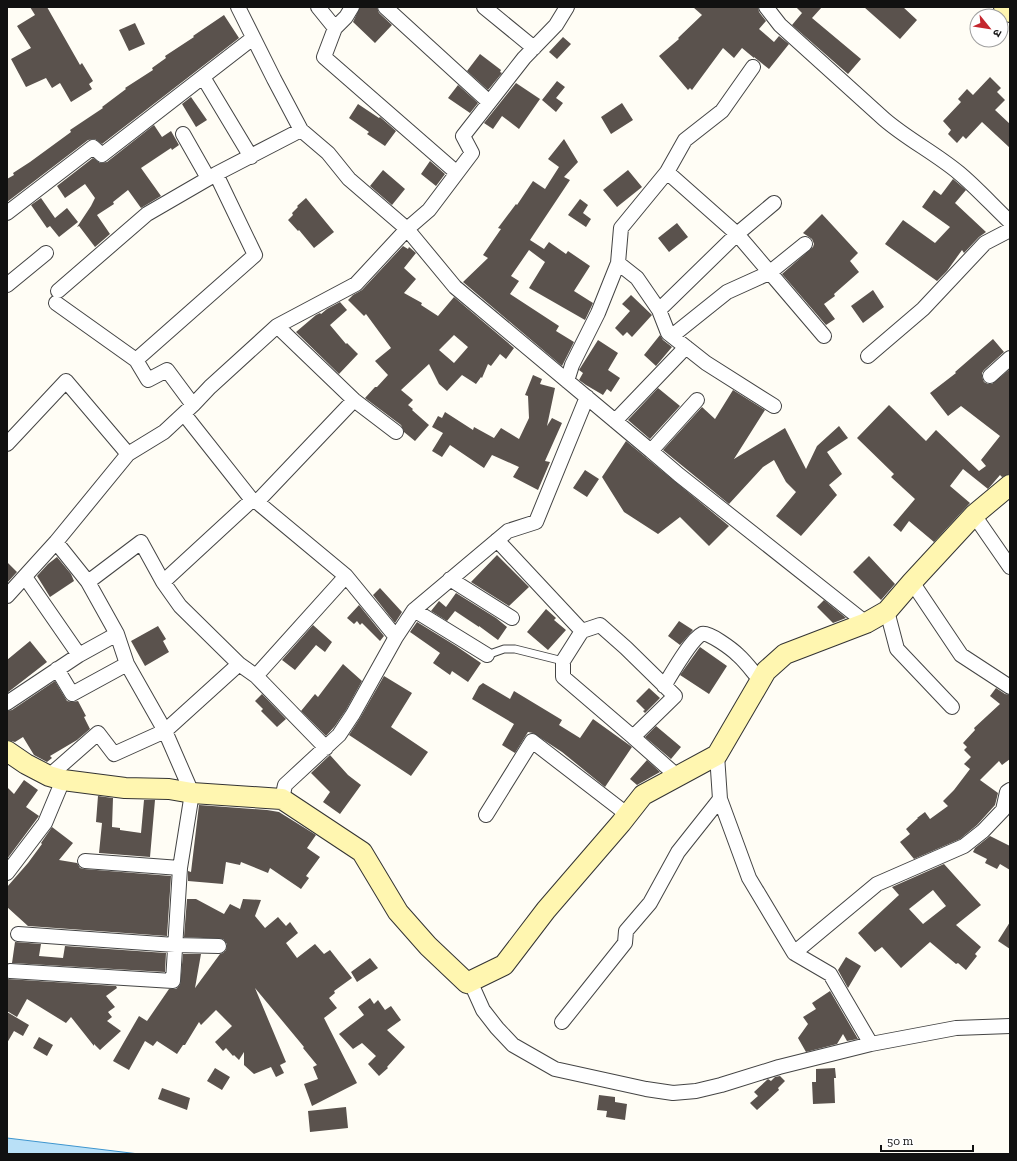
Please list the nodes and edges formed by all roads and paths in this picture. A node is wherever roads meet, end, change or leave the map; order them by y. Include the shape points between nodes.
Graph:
1 (238, 7) edge
2 (318, 7) edge
3 (352, 7) edge
4 (385, 7) edge
5 (484, 7) edge
6 (567, 7) edge
7 (766, 7) edge
8 (1004, 7) edge
9 (1010, 12) edge
10 (335, 28) junction
11 (254, 38) junction
12 (534, 48) junction
13 (753, 67) dead end
14 (203, 77) junction
15 (489, 102) junction
16 (302, 130) junction
17 (184, 134) dead end
18 (251, 157) junction
19 (667, 172) junction
20 (457, 173) junction
21 (212, 176) junction
22 (774, 203) dead end
23 (7, 213) edge
24 (1010, 222) edge
25 (407, 229) junction
26 (1010, 230) edge
27 (737, 234) junction
28 (805, 244) dead end
29 (46, 253) dead end
30 (618, 263) junction
31 (769, 273) junction
32 (7, 285) edge
33 (659, 310) junction
34 (277, 326) junction
35 (672, 336) junction
36 (824, 336) dead end
37 (686, 347) junction
38 (868, 356) dead end
39 (1010, 358) edge
40 (136, 360) junction
41 (990, 376) dead end
42 (567, 381) junction
43 (587, 397) junction
44 (354, 400) junction
45 (697, 400) dead end
46 (774, 406) dead end
47 (188, 410) junction
48 (615, 421) junction
49 (396, 432) dead end
50 (7, 444) edge
51 (651, 451) junction
52 (128, 454) junction
53 (1010, 485) edge
54 (974, 515) junction
55 (497, 540) junction
56 (56, 542) junction
57 (1010, 567) edge
58 (346, 576) junction
59 (25, 577) junction
60 (450, 579) junction
61 (88, 582) junction
62 (163, 582) junction
63 (912, 582) junction
64 (7, 596) edge
65 (414, 610) junction
66 (887, 611) junction
67 (512, 618) dead end
68 (866, 624) junction
69 (582, 631) junction
70 (117, 634) junction
71 (396, 637) junction
72 (79, 655) junction
73 (487, 655) joint
74 (563, 661) junction
75 (127, 664) junction
76 (239, 664) junction
77 (57, 669) junction
78 (256, 676) junction
79 (760, 680) junction
80 (664, 686) junction
81 (1010, 687) edge
82 (7, 703) edge
83 (952, 707) dead end
84 (165, 731) junction
85 (633, 737) junction
86 (326, 748) junction
87 (7, 751) edge
88 (718, 755) junction
89 (676, 776) junction
90 (56, 778) junction
91 (1010, 790) edge
92 (192, 793) junction
93 (282, 799) junction
94 (720, 799) junction
95 (486, 815) dead end
96 (628, 815) junction
97 (85, 861) dead end
98 (180, 868) junction
99 (7, 873) edge
100 (18, 934) dead end
101 (175, 945) junction
102 (219, 946) dead end
103 (794, 953) junction
104 (10, 971) dead end
105 (470, 982) junction
106 (562, 1022) dead end
107 (1007, 1026) edge
108 (871, 1044) junction

1 - 11 street
2 - 10 street
3 - 10 street
4 - 15 street
5 - 12 street
6 - 12 street via 556,25
7 - 24 street via 780,25 884,120 959,173
8 - 9 street
10 - 20 street via 324,56
11 - 14 street
11 - 16 street
12 - 15 street
13 - 19 street via 722,111 685,140
14 - 18 street
14 - 23 street via 102,155 93,147
15 - 20 street via 462,136 472,153
16 - 18 street
16 - 25 street via 328,153 349,179
17 - 21 street
18 - 21 street
19 - 27 street
19 - 30 street via 621,228
20 - 25 street via 429,210
21 - 40 street via 255,255
21 - 40 street via 147,214 57,297
22 - 27 street
25 - 34 street via 356,284
25 - 42 street via 455,287
26 - 38 street via 985,243 923,309
27 - 31 street
27 - 33 street
28 - 31 street
29 - 32 street
30 - 33 street via 637,278
30 - 42 street
31 - 35 street via 728,292
31 - 36 street
33 - 35 street
34 - 44 street
34 - 47 street
35 - 37 street
37 - 46 street via 706,363
37 - 48 street
39 - 41 street
40 - 47 street via 148,380 167,370
42 - 43 street
43 - 48 street
43 - 55 street via 536,522 508,531
44 - 49 street
44 - 58 street via 257,502
45 - 51 street
47 - 52 street via 164,432
47 - 62 street via 252,500
48 - 51 street
50 - 52 street via 66,381
51 - 68 street
52 - 56 street
53 - 54 street
54 - 57 street
54 - 63 street
55 - 60 street
55 - 69 street
56 - 59 street
56 - 61 street
58 - 71 street
58 - 78 street
59 - 64 street
59 - 72 street
60 - 65 street
60 - 67 street
61 - 62 street via 141,542
61 - 70 street
62 - 76 street via 180,606
63 - 66 street
63 - 81 street via 961,655
65 - 71 street
65 - 73 street
66 - 68 street
66 - 83 street via 897,649
68 - 79 street via 785,654
69 - 74 street
69 - 80 street via 600,625
70 - 72 street
70 - 75 street
71 - 86 street via 339,735
72 - 77 street
73 - 74 lane via 504,649
74 - 85 street via 563,677
75 - 77 street via 72,694
75 - 84 street
76 - 78 street
76 - 84 street
77 - 82 street
78 - 86 street
79 - 80 street via 739,655 705,633 701,634 680,660
79 - 88 street
80 - 85 street via 675,696
84 - 90 street via 114,754 98,733
84 - 92 street
85 - 89 street
86 - 93 street via 285,785
87 - 90 street via 26,764
88 - 89 street
88 - 94 street
89 - 96 street via 643,795
90 - 92 street via 125,788 169,789
90 - 99 street via 45,823
91 - 103 street via 1003,810 964,846 877,884
92 - 93 street
92 - 98 street
93 - 105 street via 362,852 398,912 428,946 467,983
94 - 103 street via 749,878
94 - 106 street via 678,852 650,903 626,931 625,943
95 - 96 street via 532,741
96 - 105 street via 546,910 504,965
97 - 98 street
98 - 101 street
100 - 101 street
101 - 102 street
101 - 104 street via 173,981
103 - 108 street via 830,974
105 - 108 street via 483,1010 514,1045 555,1069 646,1089 673,1093 696,1091
107 - 108 street via 956,1028

